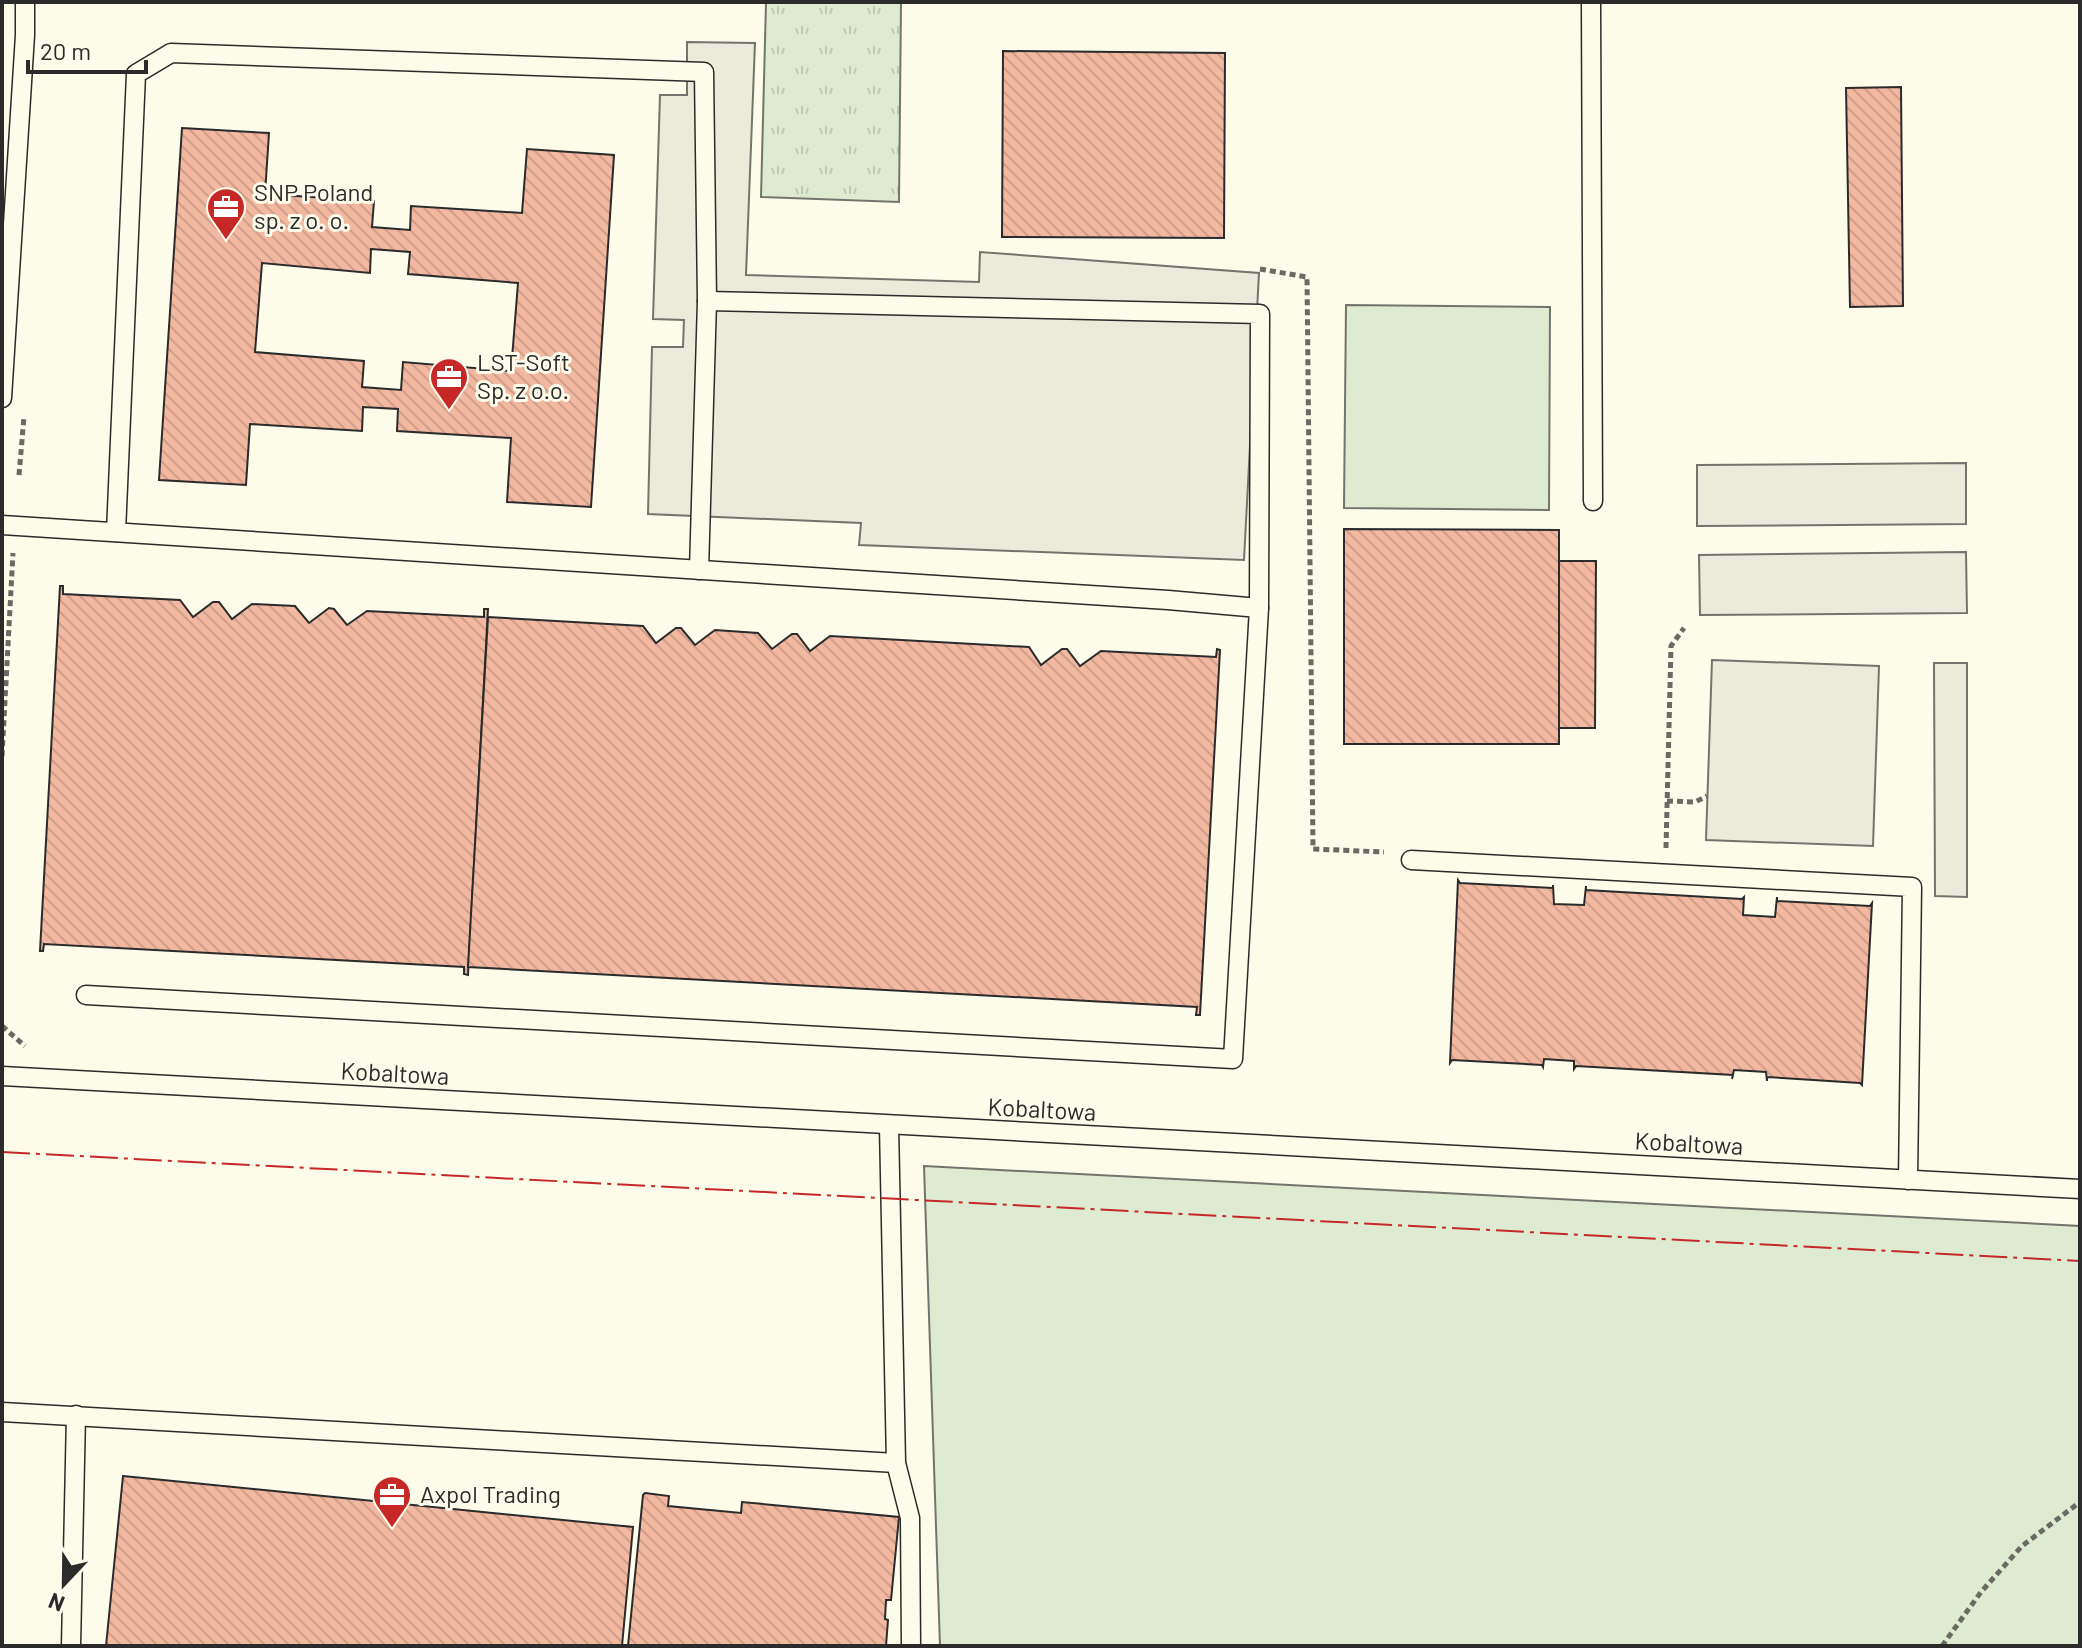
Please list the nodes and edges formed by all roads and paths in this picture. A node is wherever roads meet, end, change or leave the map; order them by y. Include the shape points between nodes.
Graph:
1 (25, 2) edge
2 (1591, 2) edge
3 (1260, 269) dead end
4 (707, 301) junction
5 (2, 398) edge
6 (1593, 501) dead end
7 (2, 525) edge
8 (116, 532) junction
9 (13, 552) dead end
10 (699, 570) junction
11 (1259, 608) junction
12 (1684, 628) dead end
13 (2, 756) edge
14 (1707, 796) dead end
15 (1667, 801) junction
16 (1411, 860) joint
17 (1665, 873) junction
18 (86, 995) dead end
19 (2, 1076) edge
20 (889, 1126) junction
21 (1908, 1180) junction
22 (2080, 1189) edge
23 (2, 1412) edge
24 (76, 1415) junction
25 (896, 1463) junction
26 (2080, 1502) edge
27 (71, 1646) edge
28 (911, 1646) edge
29 (1942, 1646) edge

1 - 5 lane
2 - 6 lane
3 - 16 path via 1307,277 1313,849 1402,853
4 - 8 lane via 704,72 171,53 136,74
4 - 10 lane
4 - 11 lane via 1260,314
7 - 8 lane
8 - 10 lane
9 - 13 path
10 - 11 lane
11 - 18 lane via 1233,1059
12 - 15 path via 1671,646
14 - 15 path via 1695,802
15 - 17 path
16 - 17 lane
17 - 21 lane via 1912,887
19 - 20 lane, Kobaltowa
20 - 21 lane, Kobaltowa
20 - 25 lane
21 - 22 lane, Kobaltowa
23 - 24 lane
24 - 25 lane
24 - 27 lane
25 - 28 lane via 910,1518
26 - 29 path via 2022,1546

